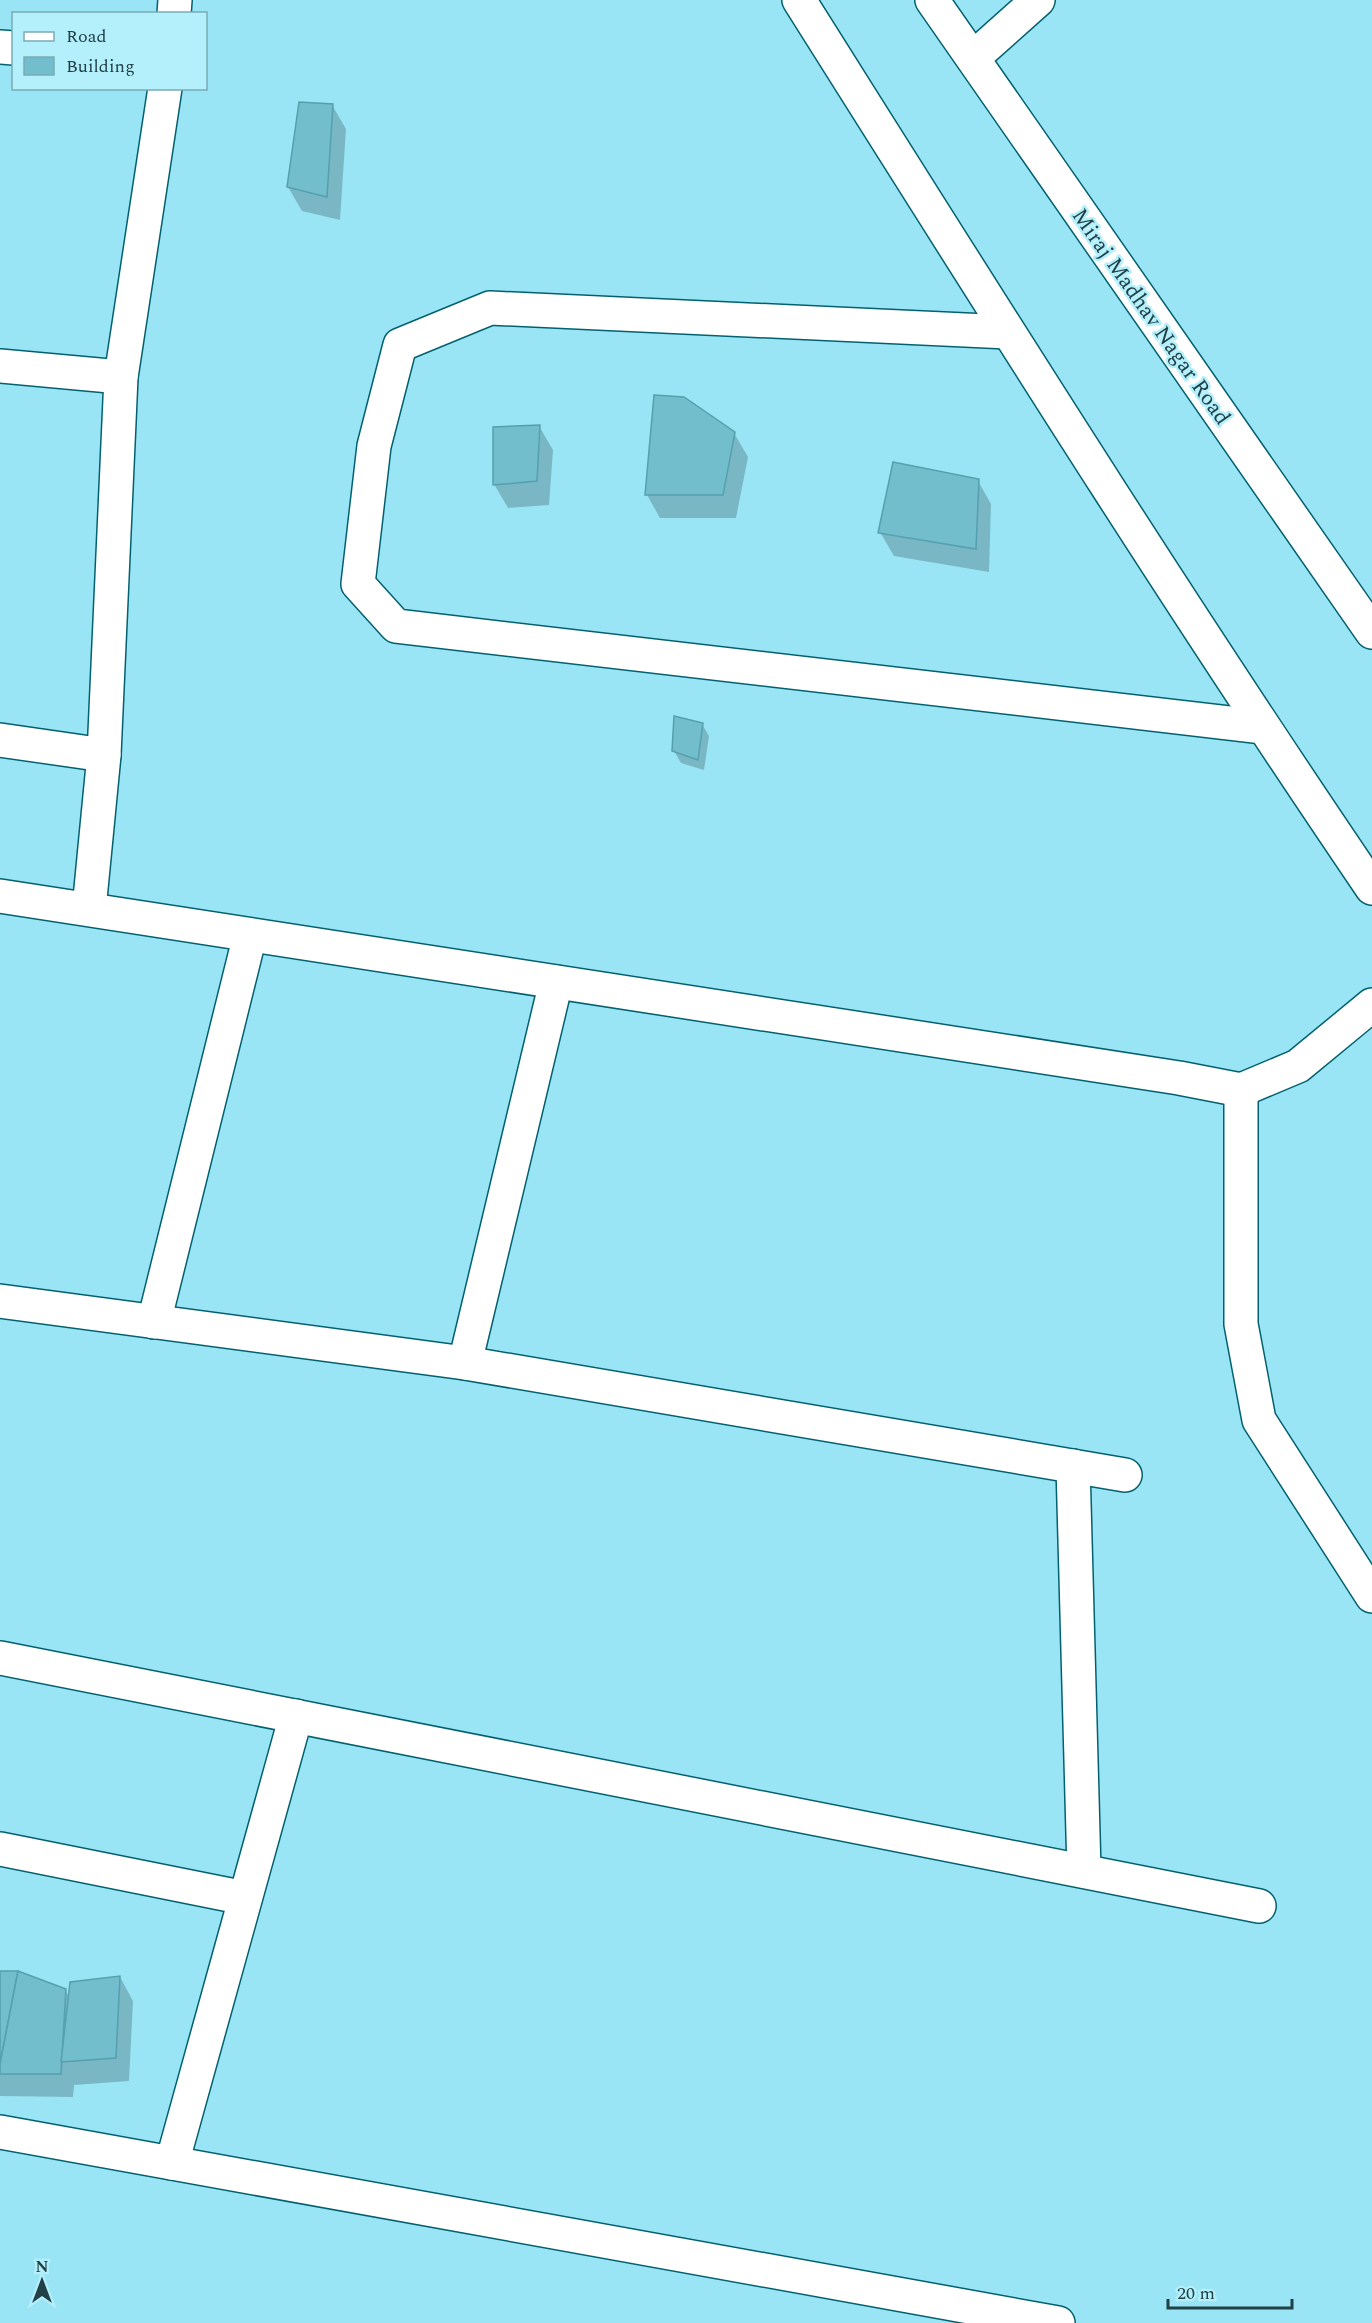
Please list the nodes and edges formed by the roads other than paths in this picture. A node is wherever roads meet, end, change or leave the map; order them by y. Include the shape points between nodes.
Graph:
1 (800, 0) edge
2 (932, 0) edge
3 (1038, 0) edge
4 (973, 58) junction
5 (165, 90) edge
6 (1008, 332) junction
7 (0, 366) edge
8 (121, 377) junction
9 (1372, 632) edge
10 (1263, 727) junction
11 (0, 740) edge
12 (104, 755) junction
13 (1372, 888) edge
14 (0, 896) edge
15 (88, 909) junction
16 (250, 935) junction
17 (556, 982) junction
18 (1372, 1005) edge
19 (1241, 1090) junction
20 (0, 1301) edge
21 (154, 1322) junction
22 (465, 1363) junction
23 (1073, 1466) junction
24 (1125, 1475) dead end
25 (1372, 1596) edge
26 (0, 1658) edge
27 (296, 1716) junction
28 (0, 1849) edge
29 (1084, 1871) junction
30 (245, 1898) junction
31 (1259, 1906) dead end
32 (0, 2132) edge
33 (172, 2163) junction
34 (1058, 2323) edge

1 - 6 street
2 - 4 street, Miraj Madhav Nagar Road
3 - 4 street
4 - 9 street, Miraj Madhav Nagar Road
5 - 8 street
6 - 10 street
6 - 10 street via 490,308 400,345 374,446 358,584 396,626
7 - 8 street
8 - 12 street
10 - 13 street
11 - 12 street
12 - 15 street
14 - 15 street
15 - 16 street
16 - 17 street
16 - 21 street
17 - 19 street
17 - 22 street
18 - 19 street via 1299,1066
19 - 25 street via 1241,1324 1259,1420
20 - 21 street
21 - 22 street
22 - 23 street
23 - 24 street
23 - 29 street
26 - 27 street
27 - 29 street
27 - 30 street
28 - 30 street
29 - 31 street
30 - 33 street
32 - 33 street
33 - 34 street

